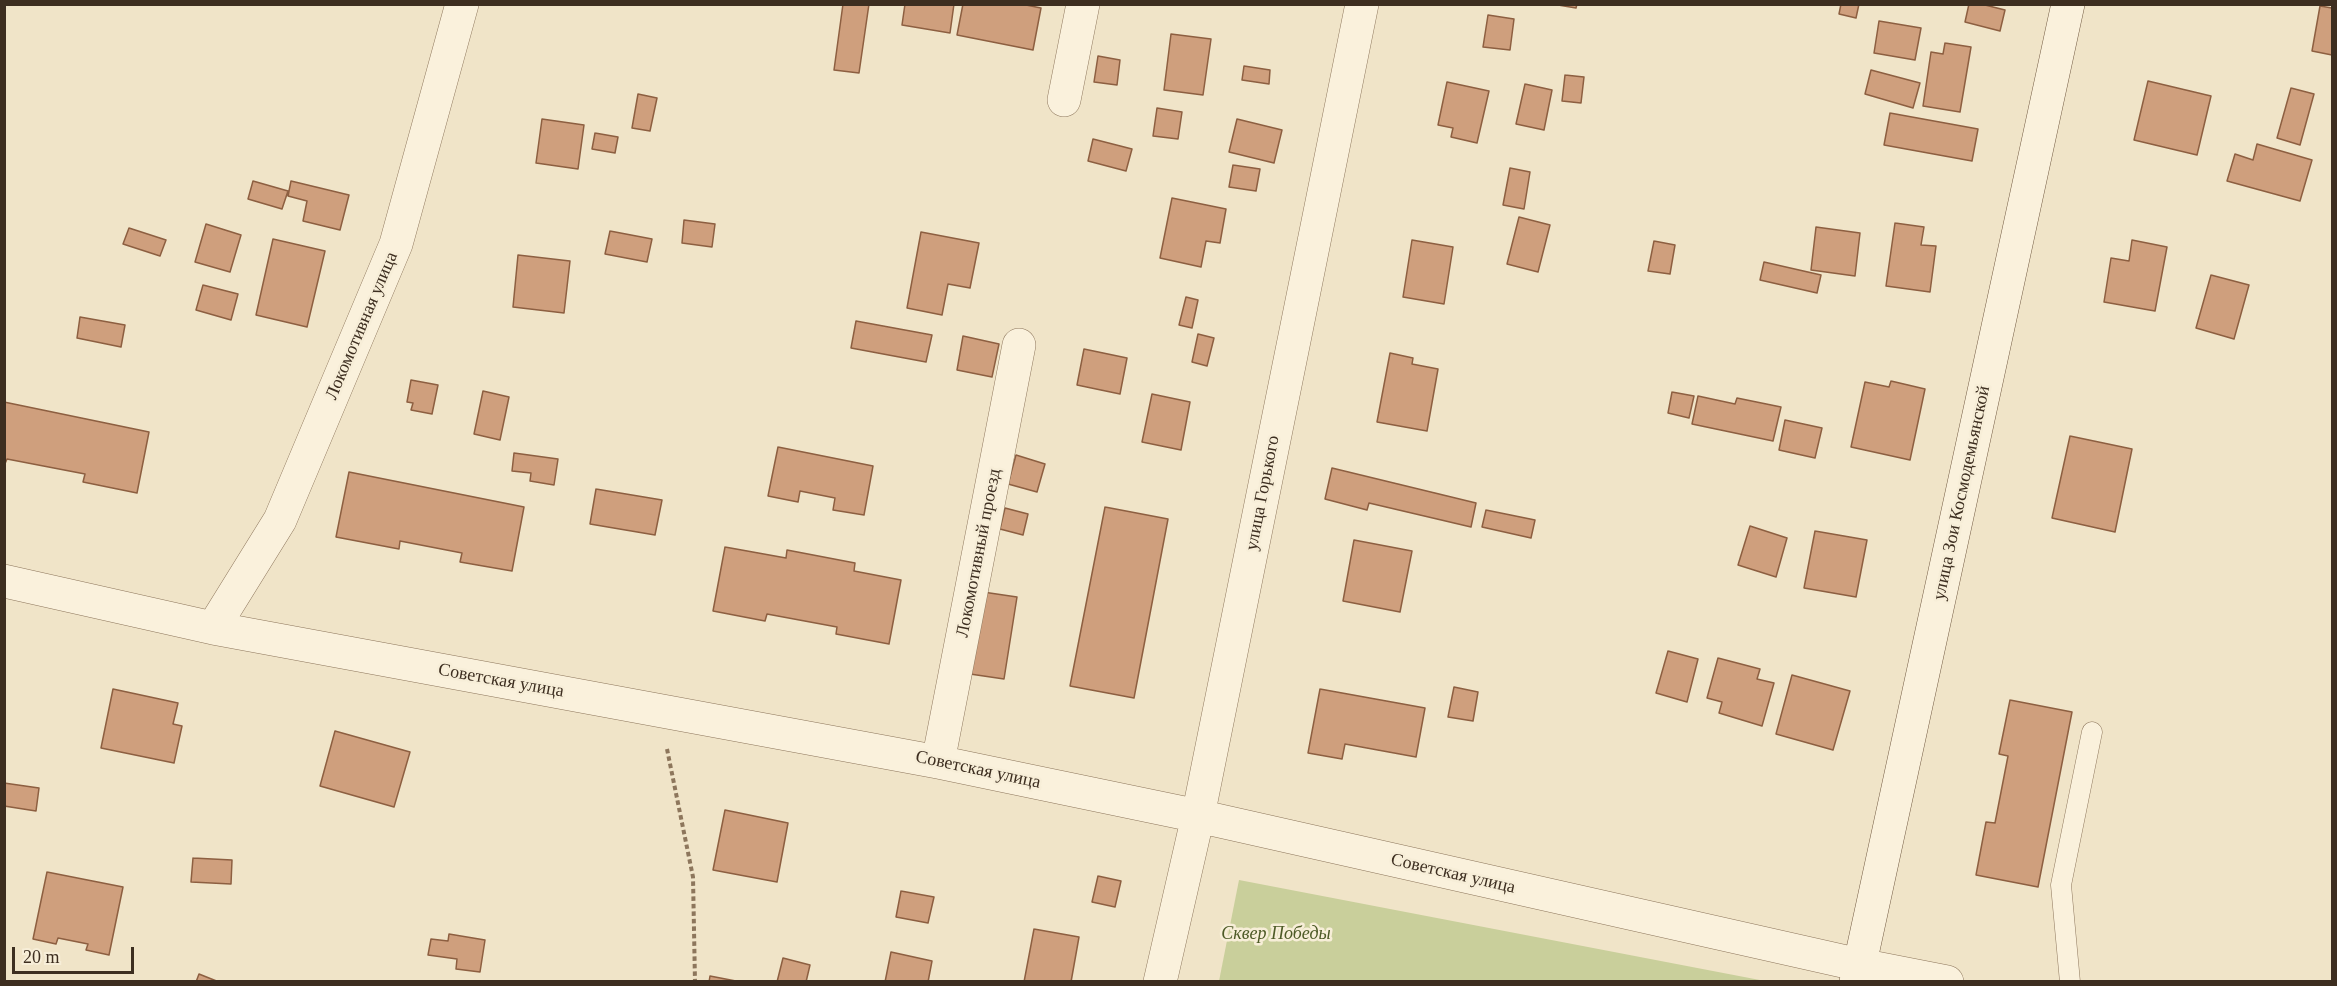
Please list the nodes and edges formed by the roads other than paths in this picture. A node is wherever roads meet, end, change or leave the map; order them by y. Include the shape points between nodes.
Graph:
1 (462, 4) edge
2 (1083, 4) edge
3 (1362, 4) edge
4 (2068, 4) edge
5 (1064, 100) dead end
6 (1019, 345) dead end
7 (4, 581) edge
8 (213, 628) junction
9 (2092, 732) dead end
10 (938, 762) junction
11 (1198, 816) junction
12 (1858, 973) edge
13 (1160, 981) edge
14 (1947, 981) edge
15 (2070, 981) edge

1 - 8 street, Локомотивная улица via 396,244 280,520
2 - 5 street
3 - 11 street, улица Горького
4 - 12 street, улица Зои Космодемьянской
6 - 10 street, Локомотивный проезд
7 - 8 street, Советская улица
8 - 10 street, Советская улица
9 - 15 lane via 2061,885
10 - 11 street, Советская улица
11 - 12 street, Советская улица
11 - 13 street, улица Горького
12 - 14 street, Советская улица

